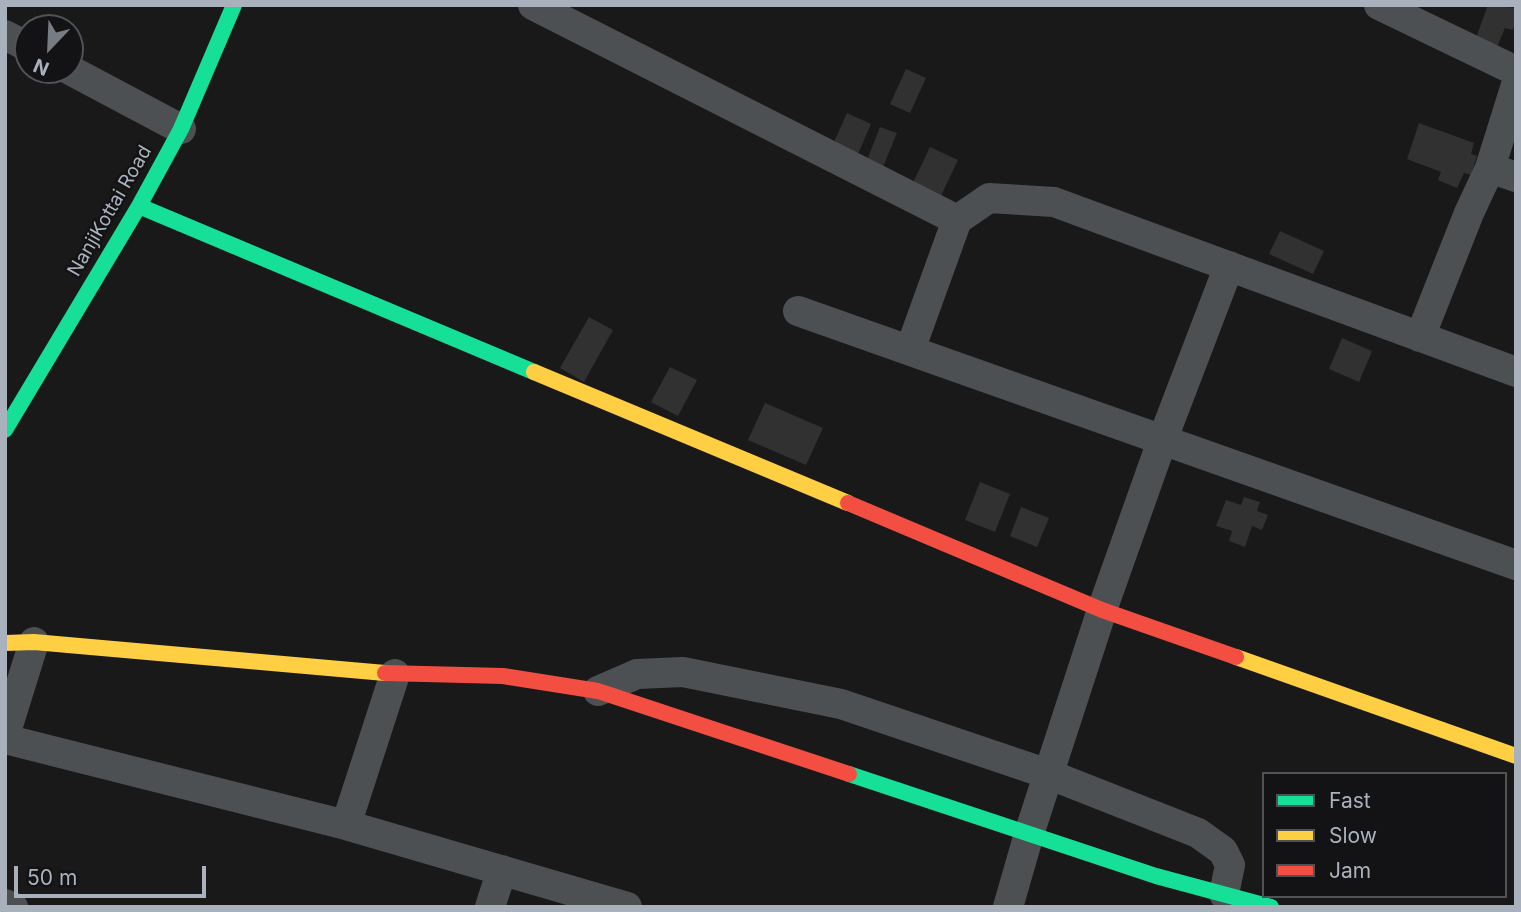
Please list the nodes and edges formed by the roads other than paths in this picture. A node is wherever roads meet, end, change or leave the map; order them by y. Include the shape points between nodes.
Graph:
1 (234, 5) edge
2 (533, 5) edge
3 (1379, 5) edge
4 (1516, 71) edge
5 (84, 77) edge
6 (1516, 85) edge
7 (181, 129) junction
8 (1503, 172) edge
9 (139, 206) junction
10 (957, 220) junction
11 (1229, 266) junction
12 (798, 311) dead end
13 (1420, 337) junction
14 (910, 350) junction
15 (1516, 372) edge
16 (5, 430) edge
17 (1162, 441) junction
18 (1516, 565) edge
19 (1101, 610) junction
20 (20, 642) edge
21 (394, 674) junction
22 (598, 691) junction
23 (5, 737) edge
24 (1516, 756) edge
25 (1048, 774) junction
26 (346, 825) junction
27 (1029, 834) junction
28 (502, 870) junction
29 (1224, 894) junction
30 (5, 904) edge
31 (13, 907) edge
32 (490, 907) edge
33 (627, 907) edge
34 (1008, 907) edge
35 (1271, 907) edge

1 - 7 street, NanjiKottai Road
2 - 10 street
3 - 4 street
5 - 7 street
6 - 8 street
7 - 9 street, NanjiKottai Road
8 - 13 street via 1469,213
9 - 16 street, NanjiKottai Road
9 - 19 street
10 - 11 street via 989,198 1054,202
10 - 14 street
11 - 13 street
11 - 17 street
12 - 14 street
13 - 15 street
14 - 17 street
17 - 18 street
17 - 19 street
19 - 24 street
19 - 25 street
20 - 21 street
20 - 23 street
21 - 22 street via 503,676
21 - 26 street
22 - 25 street via 637,674 683,672 841,704
22 - 27 street
23 - 26 street
25 - 27 street
25 - 29 street via 1198,833 1223,851 1230,865
26 - 28 street
27 - 29 street via 1156,877
27 - 34 street
28 - 32 street
28 - 33 street
29 - 35 street
30 - 31 street

